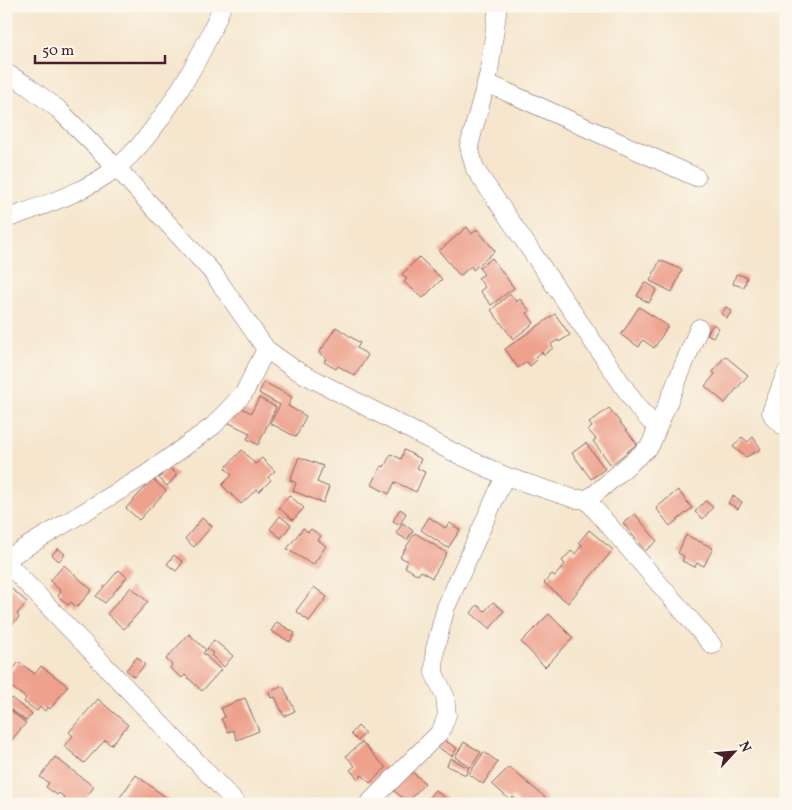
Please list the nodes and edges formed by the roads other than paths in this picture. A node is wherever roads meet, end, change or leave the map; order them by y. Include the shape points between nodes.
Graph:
1 (222, 6) edge
2 (498, 6) edge
3 (6, 74) edge
4 (487, 83) junction
5 (117, 168) junction
6 (696, 176) dead end
7 (6, 219) edge
8 (699, 328) dead end
9 (266, 349) junction
10 (786, 373) edge
11 (656, 428) junction
12 (786, 428) edge
13 (505, 476) junction
14 (586, 499) junction
15 (6, 561) edge
16 (712, 645) dead end
17 (237, 804) edge
18 (368, 804) edge

1 - 5 street via 216,24 172,103
2 - 4 street
3 - 5 street via 58,109
4 - 6 street
4 - 11 street via 469,146 475,169 639,409
5 - 7 street via 74,194
5 - 9 street via 213,273
8 - 11 street
9 - 13 street via 294,369 369,410
9 - 15 street via 244,393 213,426 144,476
10 - 12 street via 772,412
11 - 14 street via 650,446
13 - 14 street via 575,499
13 - 18 street via 446,607 435,649 434,673 445,696 447,715 441,731
14 - 16 street
15 - 17 street

